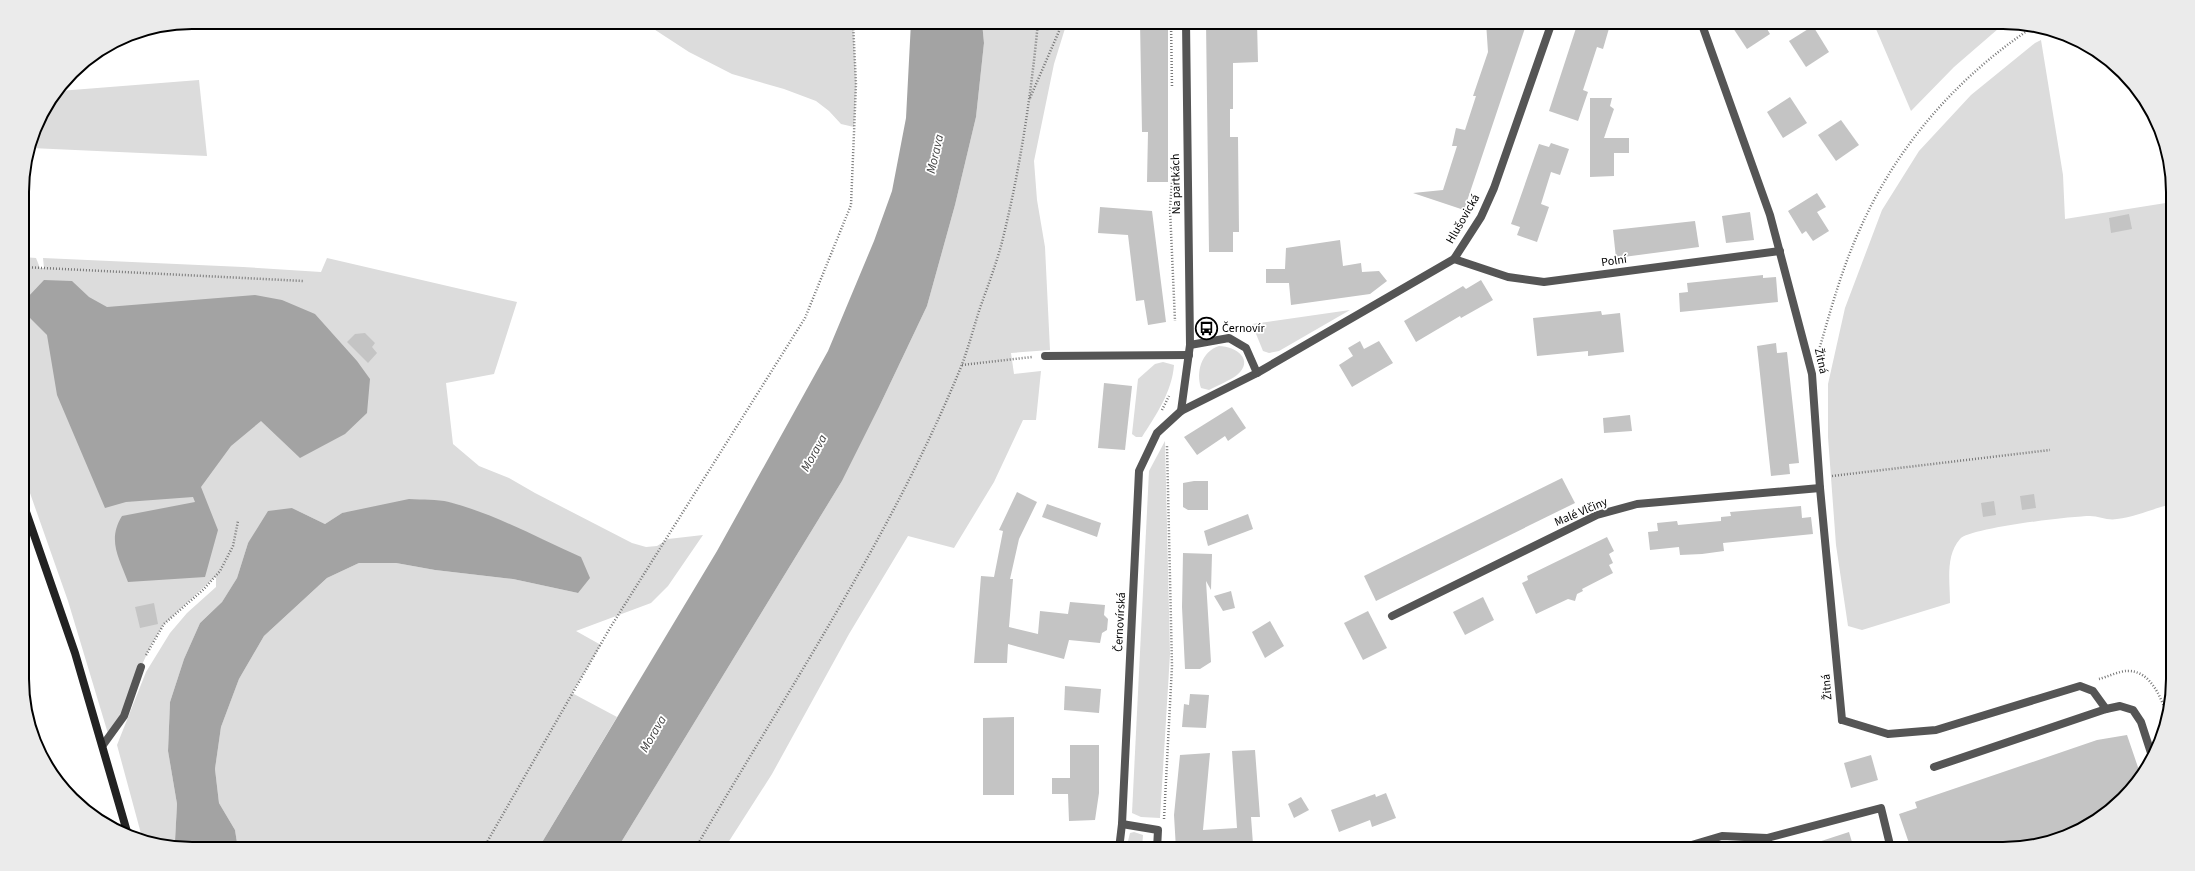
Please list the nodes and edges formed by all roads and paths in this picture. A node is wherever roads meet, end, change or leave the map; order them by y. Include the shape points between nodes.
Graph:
1 (853, 29) edge
2 (1037, 29) edge
3 (1060, 29) edge
4 (1186, 29) edge
5 (1550, 29) edge
6 (1704, 29) edge
7 (2028, 31) edge
8 (1029, 101) junction
9 (1780, 251) junction
10 (1454, 258) junction
11 (29, 267) edge
12 (304, 281) dead end
13 (1190, 345) junction
14 (1189, 355) junction
15 (1045, 356) joint
16 (962, 365) junction
17 (1257, 373) junction
18 (1812, 374) junction
19 (1181, 411) junction
20 (1166, 426) junction
21 (2050, 450) dead end
22 (1820, 478) junction
23 (1820, 488) junction
24 (29, 520) edge
25 (238, 521) dead end
26 (1392, 616) dead end
27 (141, 667) joint
28 (2080, 686) junction
29 (2164, 705) edge
30 (2106, 709) junction
31 (103, 745) junction
32 (2150, 749) edge
33 (1934, 767) dead end
34 (1122, 824) junction
35 (126, 828) edge
36 (1158, 830) junction
37 (1767, 838) junction
38 (487, 842) edge
39 (699, 842) edge
40 (1120, 842) edge
41 (1157, 842) edge
42 (1702, 842) edge
43 (1768, 842) edge
44 (1889, 842) edge

1 - 38 path via 856,84 852,205 805,318 610,628
2 - 8 path
3 - 8 path
4 - 13 street, Na partkách
5 - 10 street, Hlušovická via 1494,188 1481,217
6 - 9 street, Žitná via 1770,215
7 - 18 path via 2005,45 1942,102 1896,162 1860,228 1839,282
8 - 16 path via 1016,180 1001,244
9 - 10 street, Polní via 1544,282 1508,277
9 - 18 street, Žitná
10 - 17 street, Hlušovická
11 - 12 path
13 - 14 street, Na partkách
13 - 17 street via 1229,338 1246,348
14 - 15 street
14 - 19 street, Na partkách
15 - 16 path
16 - 39 path via 918,462 870,554
17 - 19 street, Hlušovická
18 - 22 street, Žitná
19 - 20 street, Černovírská
20 - 34 street, Černovírská via 1157,433 1139,471
20 - 36 path via 1172,666 1164,818
21 - 22 path
22 - 23 street, Žitná
23 - 26 street, Malé Vlčiny via 1637,504 1597,515
23 - 28 street, Žitná via 1842,720 1888,734 1936,730
24 - 31 main road via 76,653
25 - 27 path via 233,546 220,571 204,589 164,624
27 - 31 street via 124,716
28 - 29 path via 2127,671 2145,677 2161,695
28 - 30 street via 2093,691
30 - 32 street via 2120,706 2133,710 2141,722
30 - 33 street
31 - 35 main road
34 - 36 street
34 - 40 street, Černovírská
36 - 41 street
37 - 42 street via 1722,836
37 - 43 street
37 - 44 street via 1881,808

